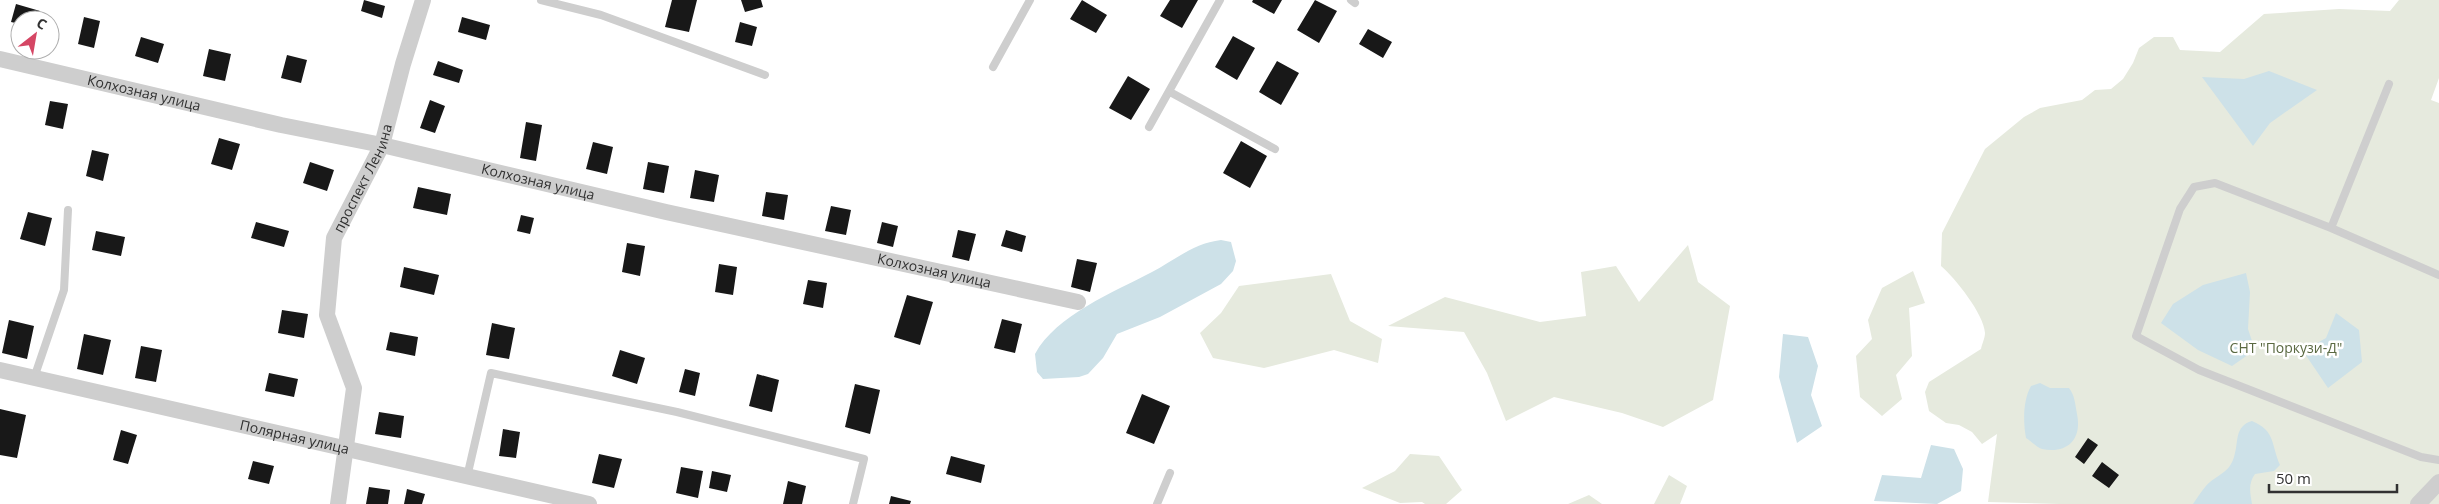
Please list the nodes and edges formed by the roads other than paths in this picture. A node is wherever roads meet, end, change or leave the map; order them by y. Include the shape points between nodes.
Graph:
1 (423, 0) edge
2 (541, 0) edge
3 (1030, 0) edge
4 (1220, 0) edge
5 (0, 59) edge
6 (993, 67) dead end
7 (765, 75) dead end
8 (2389, 84) dead end
9 (1170, 92) junction
10 (1149, 127) dead end
11 (382, 145) junction
12 (1275, 149) dead end
13 (68, 210) dead end
14 (2331, 228) junction
15 (2439, 275) edge
16 (1078, 302) dead end
17 (0, 370) edge
18 (34, 378) junction
19 (347, 448) junction
20 (2439, 460) edge
21 (1170, 473) dead end
22 (467, 477) junction
23 (2439, 482) edge
24 (338, 504) edge
25 (589, 504) edge
26 (853, 504) edge
27 (1157, 504) edge
28 (2418, 504) edge

1 - 11 street, проспект Ленина
2 - 7 lane via 601,15
3 - 6 lane
4 - 9 lane
5 - 11 street, Колхозная улица
8 - 14 lane
9 - 10 lane
9 - 12 lane
11 - 16 street, Колхозная улица via 666,212
11 - 19 street, проспект Ленина via 334,238 327,315 354,388
13 - 18 lane via 64,290
14 - 15 lane
14 - 20 lane via 2215,183 2194,187 2180,209 2136,336 2199,370 2422,457
17 - 18 street, Полярная улица
18 - 19 street, Полярная улица
19 - 22 street, Полярная улица
19 - 24 street, проспект Ленина
21 - 27 lane
22 - 25 street, Полярная улица
22 - 26 lane via 491,372 677,412 864,459
23 - 28 street

